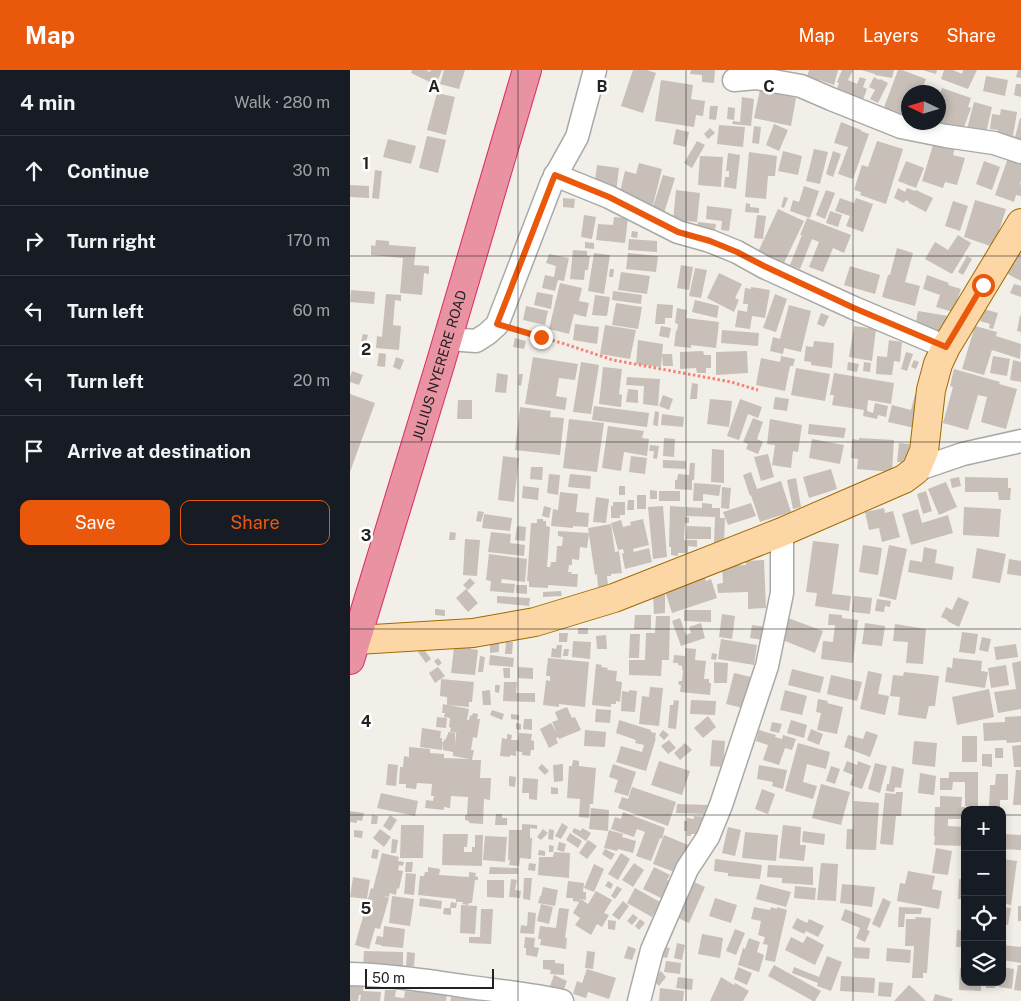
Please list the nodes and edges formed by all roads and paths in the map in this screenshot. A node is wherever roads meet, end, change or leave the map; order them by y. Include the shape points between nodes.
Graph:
1 (526, 70) edge
2 (595, 70) edge
3 (734, 80) dead end
4 (1021, 152) edge
5 (555, 175) junction
6 (1021, 223) edge
7 (497, 324) junction
8 (448, 339) junction
9 (946, 347) junction
10 (758, 390) dead end
11 (1021, 441) edge
12 (916, 470) junction
13 (782, 532) junction
14 (353, 650) edge
15 (350, 974) edge
16 (562, 1001) edge
17 (639, 1001) edge

1 - 8 highway, JULIUS NYERERE ROAD
2 - 5 street via 576,137
3 - 4 street via 756,78 801,86 901,127 994,143
5 - 7 street
5 - 9 street via 609,197 678,232 737,252 854,308
6 - 9 main road
7 - 8 street via 476,341
7 - 10 path via 613,360
8 - 14 highway, JULIUS NYERERE ROAD
9 - 12 main road via 931,390 924,451
11 - 12 street via 963,454
12 - 13 main road via 904,479
13 - 14 main road via 614,598 536,622
13 - 17 street via 782,593 767,666 721,805 708,837 687,869 652,950
15 - 16 street via 436,982

